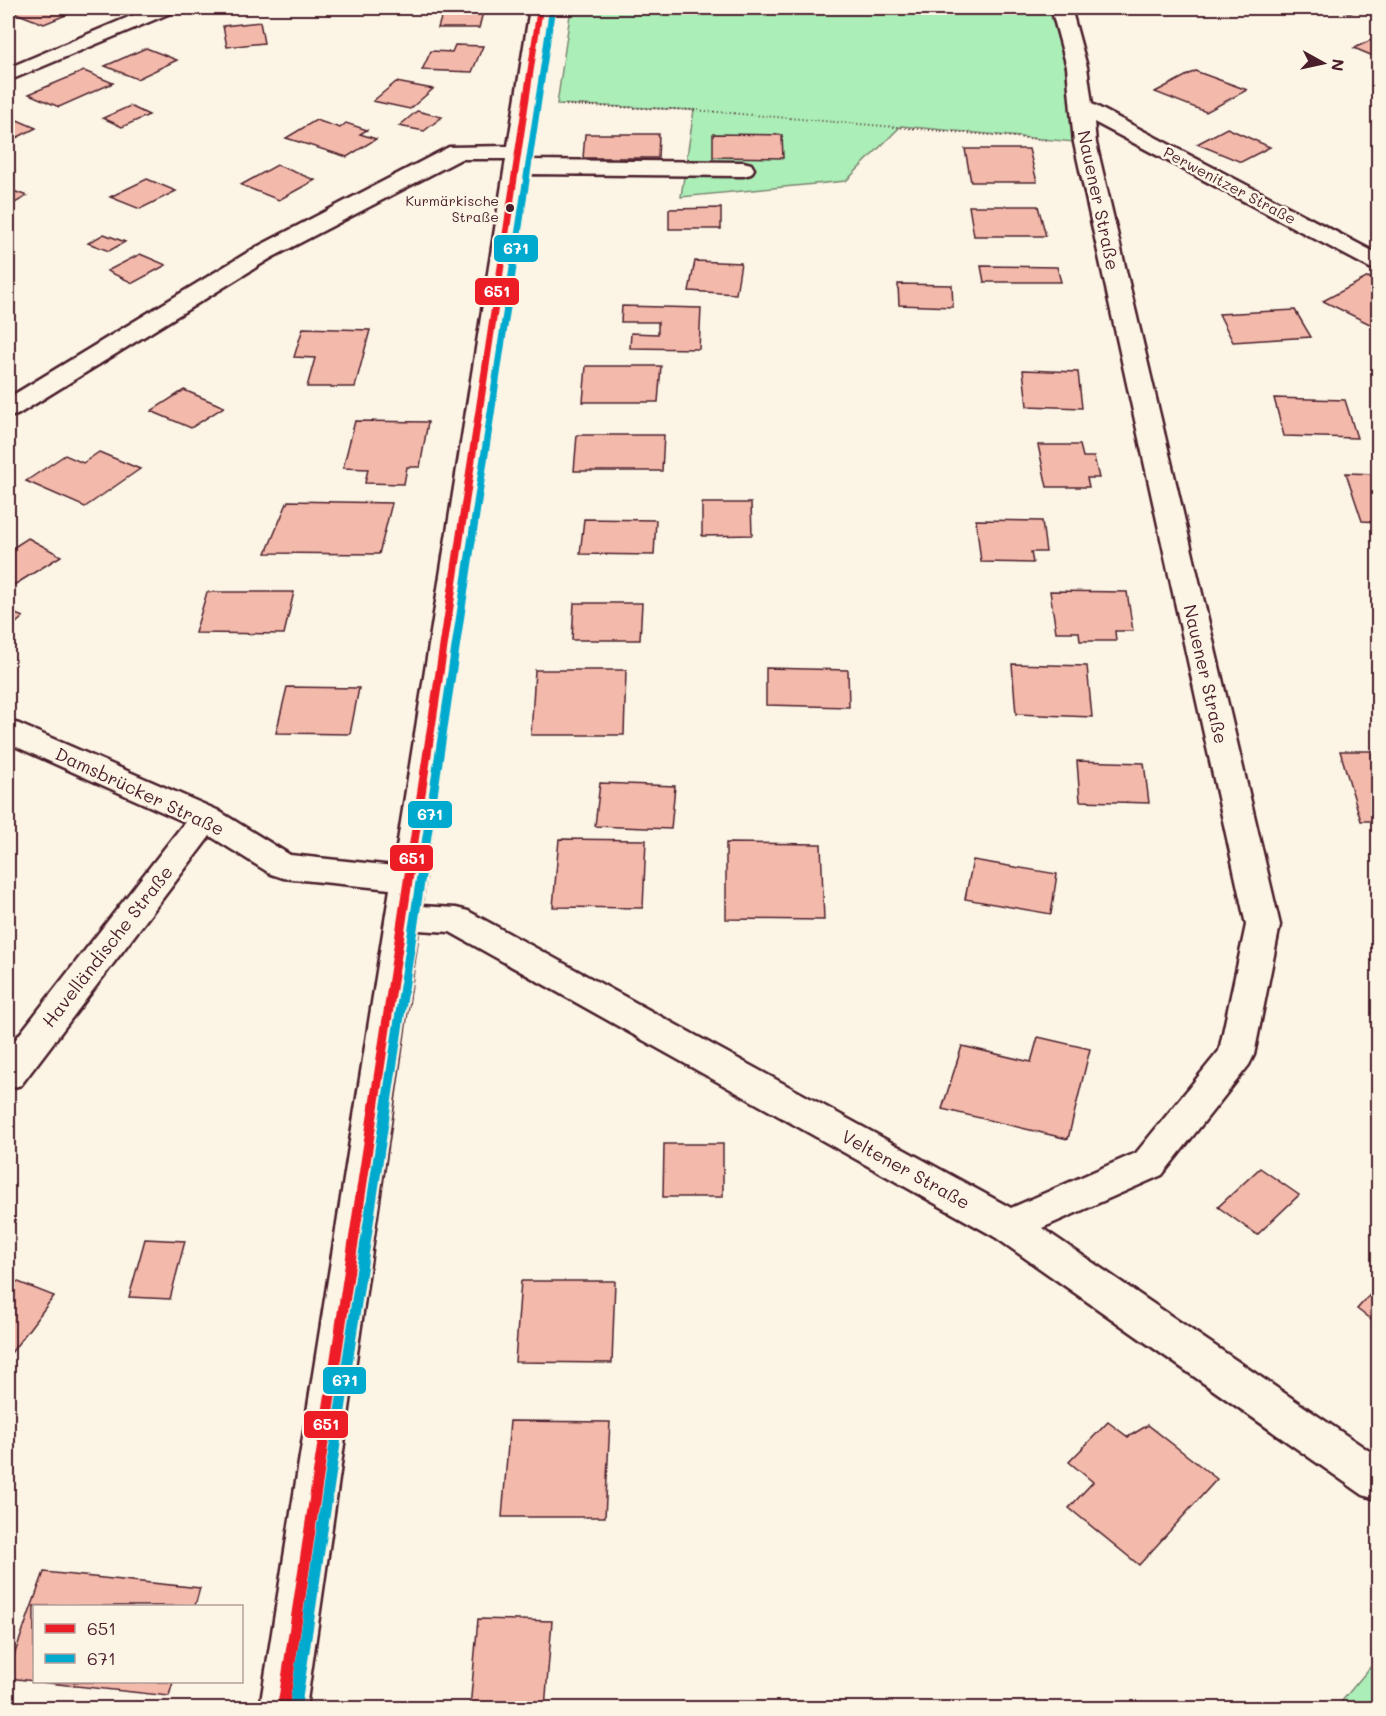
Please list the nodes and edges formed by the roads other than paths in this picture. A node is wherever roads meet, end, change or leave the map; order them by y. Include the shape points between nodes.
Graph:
1 (166, 8) edge
2 (540, 8) edge
3 (1061, 8) edge
4 (8, 75) edge
5 (1081, 107) junction
6 (518, 160) junction
7 (743, 169) dead end
8 (1378, 263) edge
9 (8, 409) edge
10 (8, 731) edge
11 (206, 818) junction
12 (409, 879) junction
13 (404, 918) junction
14 (8, 1075) edge
15 (1009, 1226) junction
16 (1378, 1481) edge
17 (283, 1708) edge

1 - 4 street
2 - 6 street
3 - 5 street, Nauener Straße via 1077,67
5 - 8 street, Perwenitzer Straße
5 - 15 street, Nauener Straße via 1085,143 1263,925 1236,1056 1149,1164
6 - 7 street via 560,169
6 - 9 street via 457,152 263,252
6 - 12 street
10 - 11 street, Damsbrücker Straße
11 - 12 street, Damsbrücker Straße via 283,866
11 - 14 street, Havelländische Straße
12 - 13 street
13 - 15 street, Veltener Straße via 456,920
13 - 17 street
15 - 16 street, Veltener Straße

